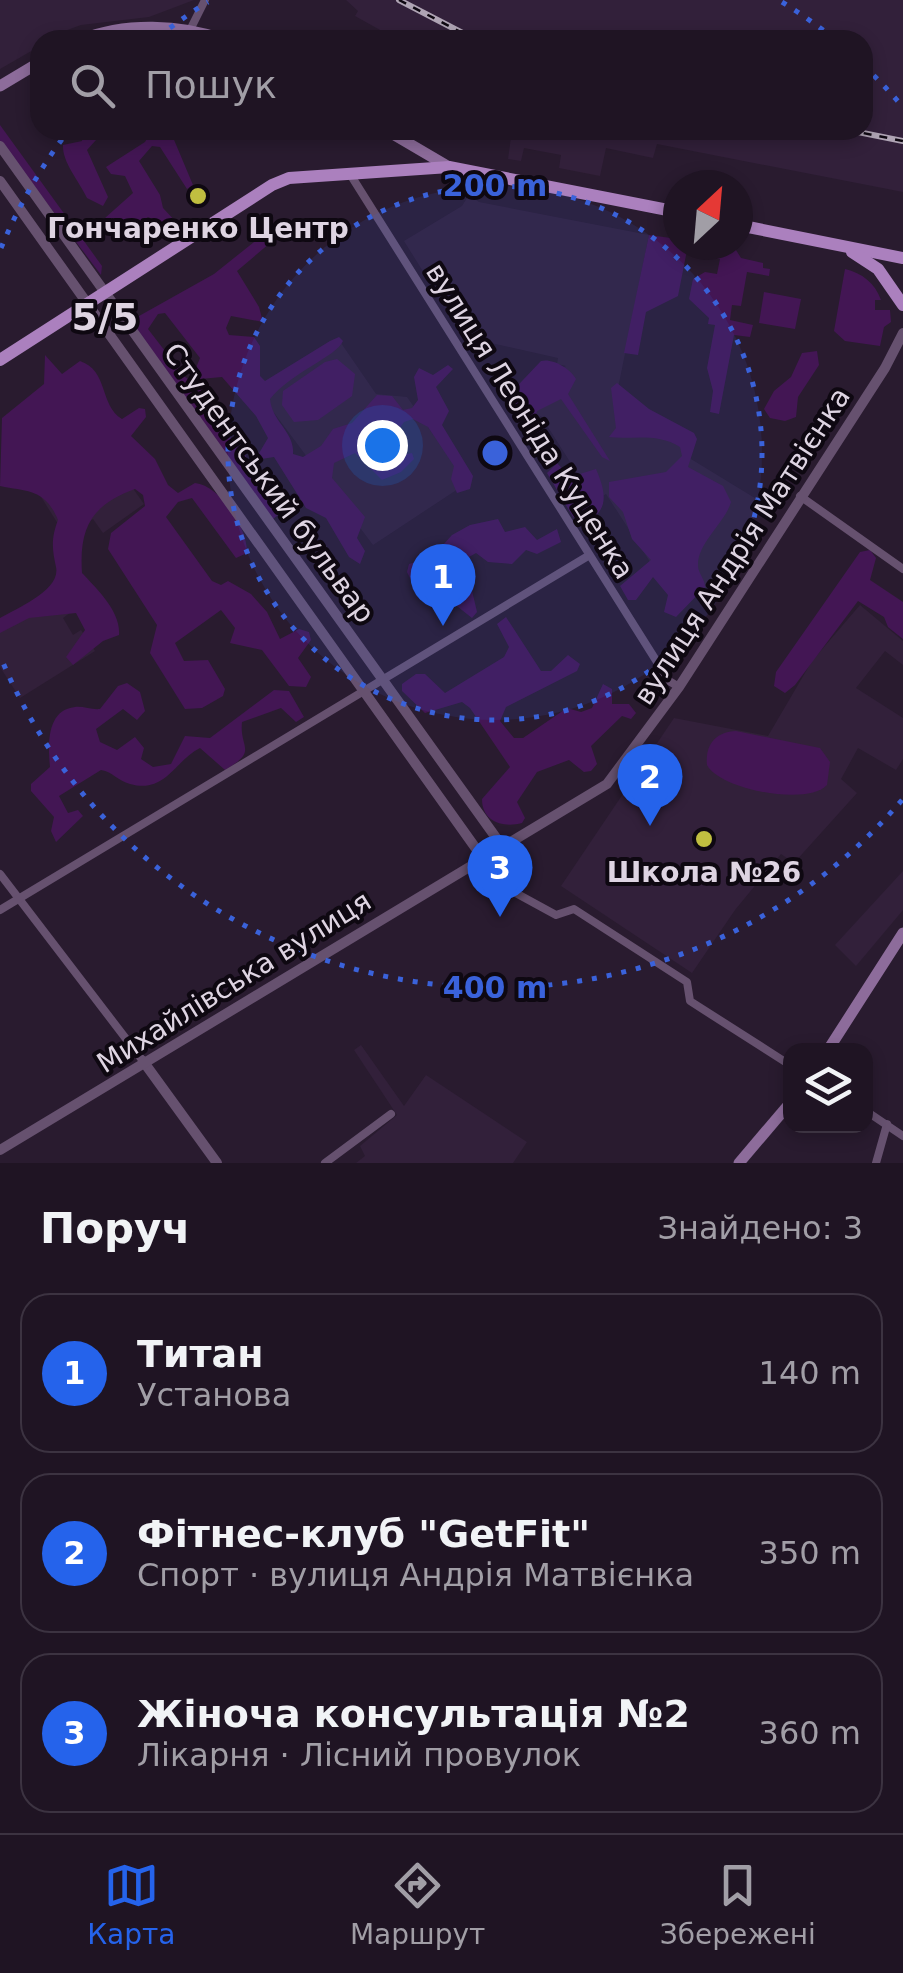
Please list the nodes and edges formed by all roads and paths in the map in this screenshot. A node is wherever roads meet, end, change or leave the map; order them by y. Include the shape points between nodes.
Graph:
1 (204, 0) edge
2 (126, 30) edge
3 (190, 30) joint
4 (30, 68) edge
5 (0, 86) edge
6 (403, 140) edge
7 (0, 146) edge
8 (449, 167) junction
9 (350, 173) junction
10 (0, 181) edge
11 (663, 209) edge
12 (753, 228) edge
13 (841, 247) junction
14 (903, 258) edge
15 (105, 292) junction
16 (87, 304) junction
17 (903, 305) edge
18 (903, 333) edge
19 (903, 357) edge
20 (0, 360) edge
21 (886, 368) junction
22 (800, 496) junction
23 (588, 556) junction
24 (903, 569) edge
25 (384, 681) junction
26 (678, 687) junction
27 (365, 692) junction
28 (492, 852) junction
29 (0, 874) edge
30 (19, 899) junction
31 (0, 910) edge
32 (903, 933) edge
33 (898, 951) edge
34 (833, 1043) edge
35 (143, 1061) junction
36 (783, 1061) edge
37 (783, 1110) edge
38 (391, 1114) dead end
39 (873, 1115) edge
40 (887, 1124) junction
41 (903, 1136) edge
42 (0, 1150) edge
43 (216, 1163) edge
44 (325, 1163) edge
45 (739, 1163) edge
46 (876, 1163) edge

1 - 3 street
2 - 3 main road
4 - 5 main road
6 - 8 main road
7 - 15 street, Студентський бульвар
8 - 9 main road
8 - 11 main road
9 - 15 main road via 272,185
9 - 23 street, вулиця Леоніда Куценка
10 - 16 street, Студентський бульвар
12 - 13 main road
13 - 14 main road
13 - 17 main road via 878,269
15 - 16 main road
15 - 25 street, Студентський бульвар
16 - 20 main road
16 - 27 street, Студентський бульвар
18 - 21 street, вулиця Андрія Матвієнка
19 - 21 street
21 - 22 street, вулиця Андрія Матвієнка
22 - 24 street
22 - 26 street, вулиця Андрія Матвієнка
23 - 25 street
23 - 26 street, вулиця Леоніда Куценка
25 - 27 street
25 - 28 street, Студентський бульвар
26 - 28 street, вулиця Андрія Матвієнка via 607,784
27 - 28 street, Студентський бульвар
27 - 30 street
28 - 35 street, Михайлівська вулиця
28 - 36 street via 512,891 556,915 574,908 687,982 690,1001
29 - 30 street
30 - 31 street
30 - 35 street
32 - 33 main road
33 - 34 main road
35 - 42 street, Михайлівська вулиця
35 - 43 street
37 - 45 main road
38 - 44 street
39 - 40 street
40 - 41 street
40 - 46 street

